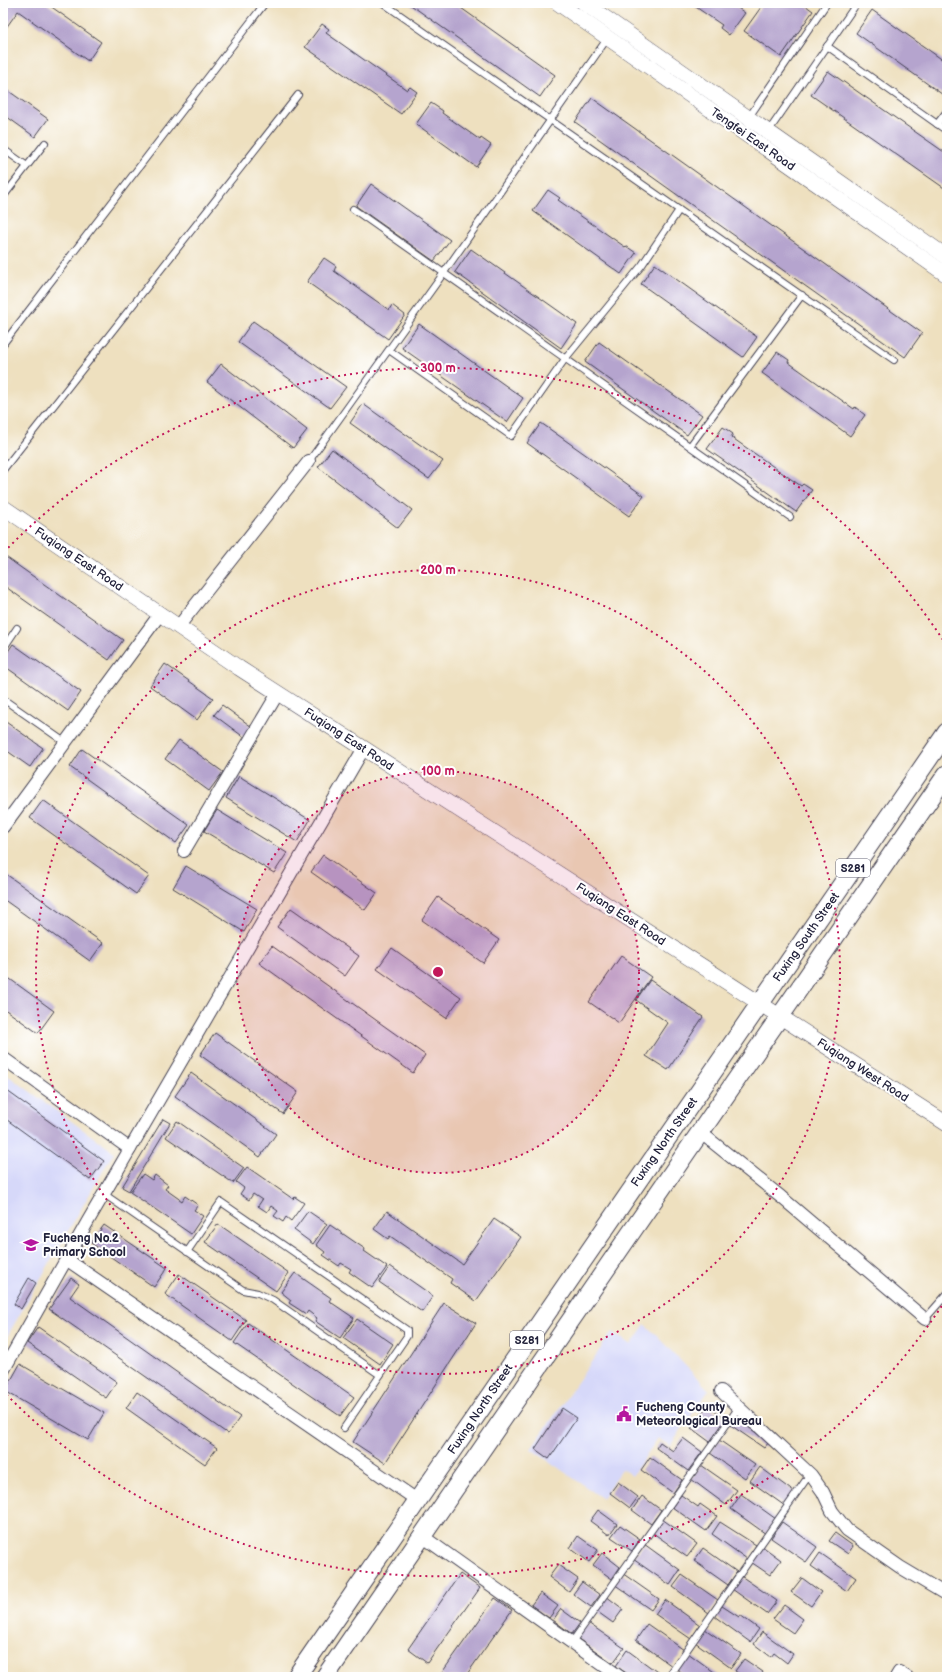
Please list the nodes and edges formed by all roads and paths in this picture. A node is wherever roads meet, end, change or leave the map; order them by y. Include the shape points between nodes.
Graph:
1 (265, 3) edge
2 (383, 3) edge
3 (558, 3) edge
4 (584, 3) edge
5 (827, 3) edge
6 (857, 3) edge
7 (608, 38) junction
8 (827, 46) junction
9 (298, 95) dead end
10 (947, 111) edge
11 (748, 118) junction
12 (550, 120) junction
13 (937, 124) junction
14 (947, 131) edge
15 (768, 132) junction
16 (45, 143) dead end
17 (3, 149) edge
18 (27, 166) junction
19 (3, 197) edge
20 (354, 209) dead end
21 (679, 210) junction
22 (947, 257) edge
23 (444, 273) junction
24 (947, 275) edge
25 (802, 296) junction
26 (3, 344) edge
27 (389, 350) junction
28 (566, 359) junction
29 (894, 360) dead end
30 (690, 446) junction
31 (309, 461) joint
32 (3, 470) edge
33 (3, 507) edge
34 (790, 517) dead end
35 (160, 614) junction
36 (178, 627) junction
37 (17, 628) dead end
38 (3, 649) edge
39 (278, 693) junction
40 (3, 699) edge
41 (947, 732) edge
42 (66, 743) junction
43 (364, 748) junction
44 (947, 774) edge
45 (3, 827) edge
46 (184, 851) dead end
47 (760, 1003) junction
48 (780, 1016) junction
49 (3, 1058) edge
50 (947, 1124) edge
51 (700, 1132) junction
52 (130, 1149) junction
53 (104, 1194) junction
54 (188, 1252) junction
55 (66, 1259) junction
56 (947, 1294) edge
57 (925, 1319) joint
58 (3, 1371) edge
59 (380, 1375) junction
60 (721, 1390) dead end
61 (739, 1407) junction
62 (344, 1428) dead end
63 (810, 1474) junction
64 (417, 1500) junction
65 (422, 1536) junction
66 (947, 1595) edge
67 (572, 1642) junction
68 (296, 1677) edge
69 (325, 1677) edge
70 (620, 1677) edge
71 (668, 1677) edge
72 (896, 1677) edge
73 (907, 1677) edge

1 - 26 lane
2 - 12 lane
3 - 7 street, Tengfei East Road
4 - 11 street, Tengfei East Road
5 - 11 lane
6 - 8 lane
7 - 12 lane
7 - 24 street, Tengfei East Road
8 - 13 lane
8 - 15 lane
9 - 32 lane
10 - 13 lane
11 - 15 street, Tengfei East Road
12 - 21 lane
12 - 23 lane
13 - 14 lane
15 - 22 street, Tengfei East Road
16 - 18 lane
17 - 18 lane
18 - 19 lane
20 - 23 lane
21 - 25 lane
21 - 28 lane via 642,265
23 - 27 lane
23 - 28 lane
25 - 29 lane
25 - 30 lane
27 - 28 lane via 511,436
27 - 31 lane
28 - 30 lane
30 - 34 lane
31 - 36 street
33 - 35 street, Fuqiang East Road
35 - 36 street, Fuqiang East Road
35 - 42 street
36 - 39 street, Fuqiang East Road
37 - 38 lane
39 - 43 street, Fuqiang East Road
39 - 46 street
40 - 42 lane
41 - 47 main road, Fuxing South Street / S281
42 - 45 street
43 - 47 street, Fuqiang East Road
43 - 52 street
44 - 48 main road, Fuxing South Street / S281
47 - 48 street, Fuqiang East Road
47 - 64 main road, Fuxing North Street / S281
48 - 50 street, Fuqiang West Road
48 - 51 main road, Fuxing North Street / S281
49 - 52 street
51 - 57 street
51 - 65 main road, Fuxing North Street / S281
52 - 53 street
53 - 54 lane
53 - 55 street
54 - 59 lane via 243,1290 273,1300
54 - 59 lane via 221,1202 407,1330 407,1336
55 - 58 street
55 - 64 street
56 - 57 lane
59 - 62 lane
60 - 61 street
61 - 63 street
61 - 67 lane
63 - 66 street via 832,1511 847,1530 900,1567
63 - 71 lane
64 - 68 main road, Fuxing North Street / S281
65 - 67 street
65 - 69 main road, Fuxing North Street / S281
67 - 70 street
72 - 73 street via 899,1672

